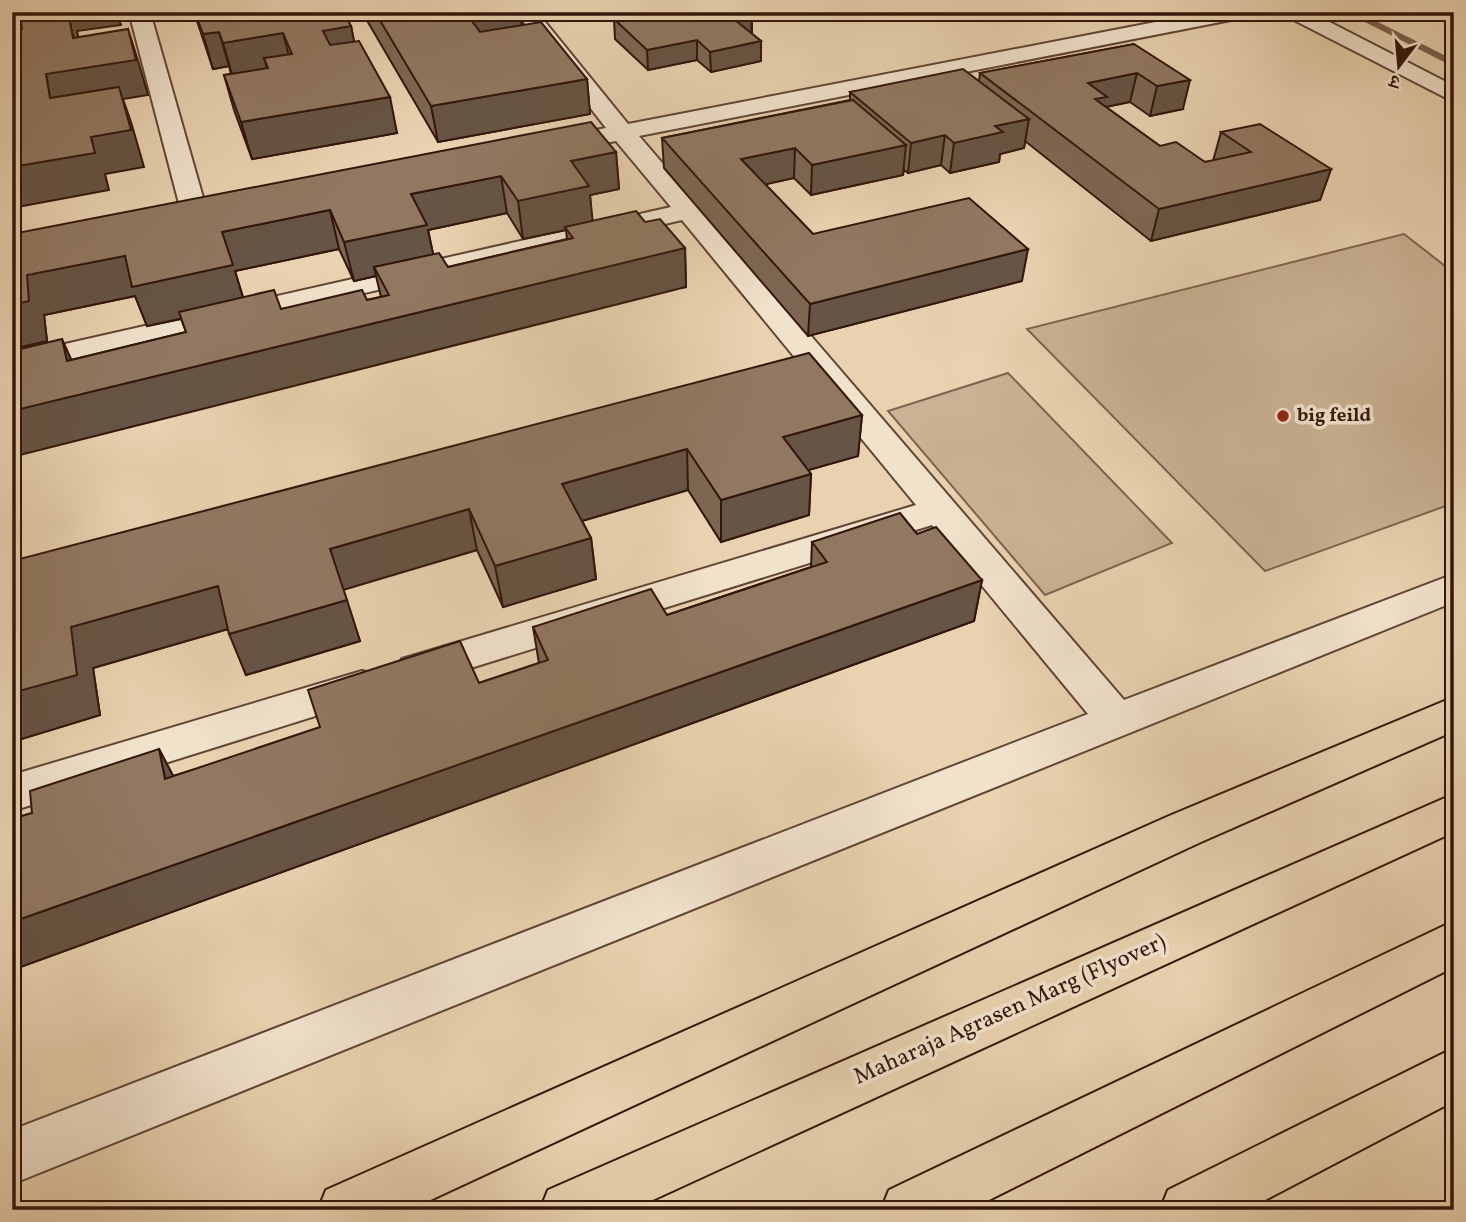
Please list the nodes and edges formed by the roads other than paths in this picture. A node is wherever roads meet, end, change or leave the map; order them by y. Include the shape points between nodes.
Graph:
1 (139, 12) edge
2 (526, 12) edge
3 (1241, 12) edge
4 (1293, 12) edge
5 (1454, 94) edge
6 (622, 132) junction
7 (529, 150) edge
8 (222, 210) edge
9 (688, 211) junction
10 (195, 215) junction
11 (169, 221) edge
12 (12, 365) edge
13 (940, 510) junction
14 (1454, 587) edge
15 (1454, 713) edge
16 (1117, 720) junction
17 (12, 793) edge
18 (1454, 812) edge
19 (1454, 943) edge
20 (1454, 1073) edge
21 (12, 1157) edge
22 (346, 1210) edge
23 (568, 1210) edge
24 (909, 1210) edge
25 (1188, 1210) edge

1 - 10 street
2 - 6 street
3 - 6 street
4 - 5 street
6 - 7 street
6 - 9 street
8 - 10 street
9 - 12 street
9 - 13 street
10 - 11 street
13 - 16 street
13 - 17 street
14 - 16 street
15 - 22 main road via 1185,829
16 - 21 street
18 - 23 main road, Maharaja Agrasen Marg (Flyover)
19 - 24 main road
20 - 25 main road

